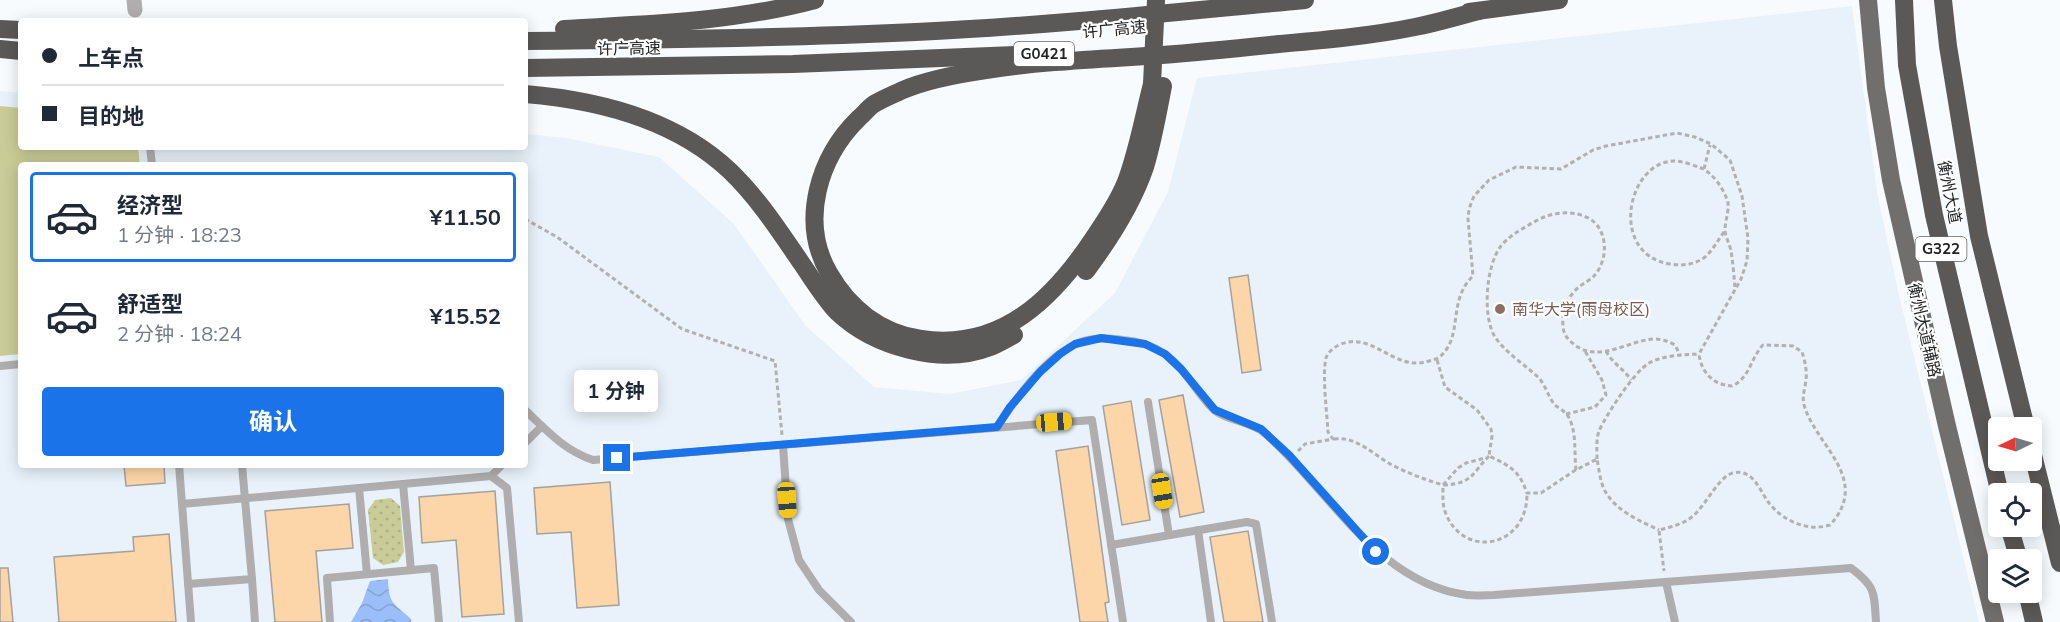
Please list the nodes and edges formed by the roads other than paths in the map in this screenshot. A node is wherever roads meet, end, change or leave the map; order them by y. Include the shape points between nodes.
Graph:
1 (815, 0) edge
2 (1156, 0) edge
3 (1168, 0) edge
4 (1305, 0) edge
5 (1560, 0) edge
6 (1868, 0) edge
7 (1904, 0) edge
8 (1943, 0) edge
9 (1479, 11) junction
10 (0, 29) edge
11 (528, 29) edge
12 (18, 30) edge
13 (528, 41) edge
14 (0, 49) edge
15 (18, 51) edge
16 (528, 68) edge
17 (1158, 83) junction
18 (528, 94) edge
19 (18, 364) edge
20 (0, 366) edge
21 (1148, 402) dead end
22 (528, 413) edge
23 (2023, 417) edge
24 (542, 426) junction
25 (997, 427) junction
26 (528, 440) edge
27 (783, 445) junction
28 (179, 468) edge
29 (242, 468) edge
30 (499, 468) edge
31 (2037, 471) edge
32 (491, 476) junction
33 (1997, 483) edge
34 (403, 484) junction
35 (359, 488) junction
36 (245, 498) junction
37 (182, 504) junction
38 (1198, 530) junction
39 (1169, 535) junction
40 (1111, 545) junction
41 (2060, 563) edge
42 (411, 570) junction
43 (367, 574) junction
44 (252, 579) junction
45 (1666, 582) junction
46 (188, 584) junction
47 (2030, 603) edge
48 (190, 622) edge
49 (255, 622) edge
50 (330, 622) edge
51 (439, 622) edge
52 (519, 622) edge
53 (850, 622) edge
54 (1123, 622) edge
55 (1211, 622) edge
56 (1272, 622) edge
57 (1675, 622) edge
58 (1876, 622) edge
59 (1995, 622) edge
60 (2034, 622) edge

1 - 11 highway via 693,22
2 - 17 highway, bridge
3 - 17 highway
4 - 13 highway, 许广高速 / G0421 via 917,32
5 - 9 highway, 许广高速 / G0421
6 - 59 main road, 衡州大道辅路 via 1875,88 1891,180
7 - 33 highway, 衡州大道 / G322 via 1907,65 1934,215
8 - 23 highway, 衡州大道 / G322 via 1978,236
9 - 16 highway, 许广高速 / G0421 via 1063,53 794,64
9 - 17 highway via 1415,27 1328,40 1026,64 948,76 906,89 873,105 847,130 830,156 819,183 814,213 816,244 828,272 868,319 892,332 950,342 981,337 1008,326 1043,301 1078,262 1106,220 1126,181
10 - 12 highway
14 - 15 highway
17 - 18 highway via 1145,166 1112,235 1086,270 1044,315 1016,334 988,348 956,354 923,353 894,346 869,336 837,312 761,205 729,170 684,136 643,117 603,106
19 - 20 lane
21 - 39 lane
22 - 24 lane
24 - 26 lane
24 - 27 lane via 576,454 593,460
25 - 27 lane
25 - 40 lane via 1092,420
25 - 45 lane via 1040,372 1075,344 1101,338 1145,344 1165,354 1181,369 1215,410 1261,429 1376,552 1412,576 1467,595
27 - 53 lane via 788,519 799,560 819,590
28 - 37 lane
29 - 36 lane
30 - 32 lane
31 - 41 highway
32 - 34 lane
32 - 52 lane via 507,488
34 - 35 lane
34 - 42 lane
35 - 36 lane
35 - 43 lane
36 - 37 lane
36 - 44 lane
37 - 46 lane
38 - 39 lane
38 - 55 lane
38 - 56 lane via 1256,524
39 - 40 lane
40 - 54 lane
42 - 43 lane
42 - 51 lane via 434,568
43 - 50 lane via 327,578
44 - 46 lane
44 - 49 lane
45 - 57 lane
45 - 58 lane via 1851,568 1874,591
46 - 48 lane
47 - 60 highway

